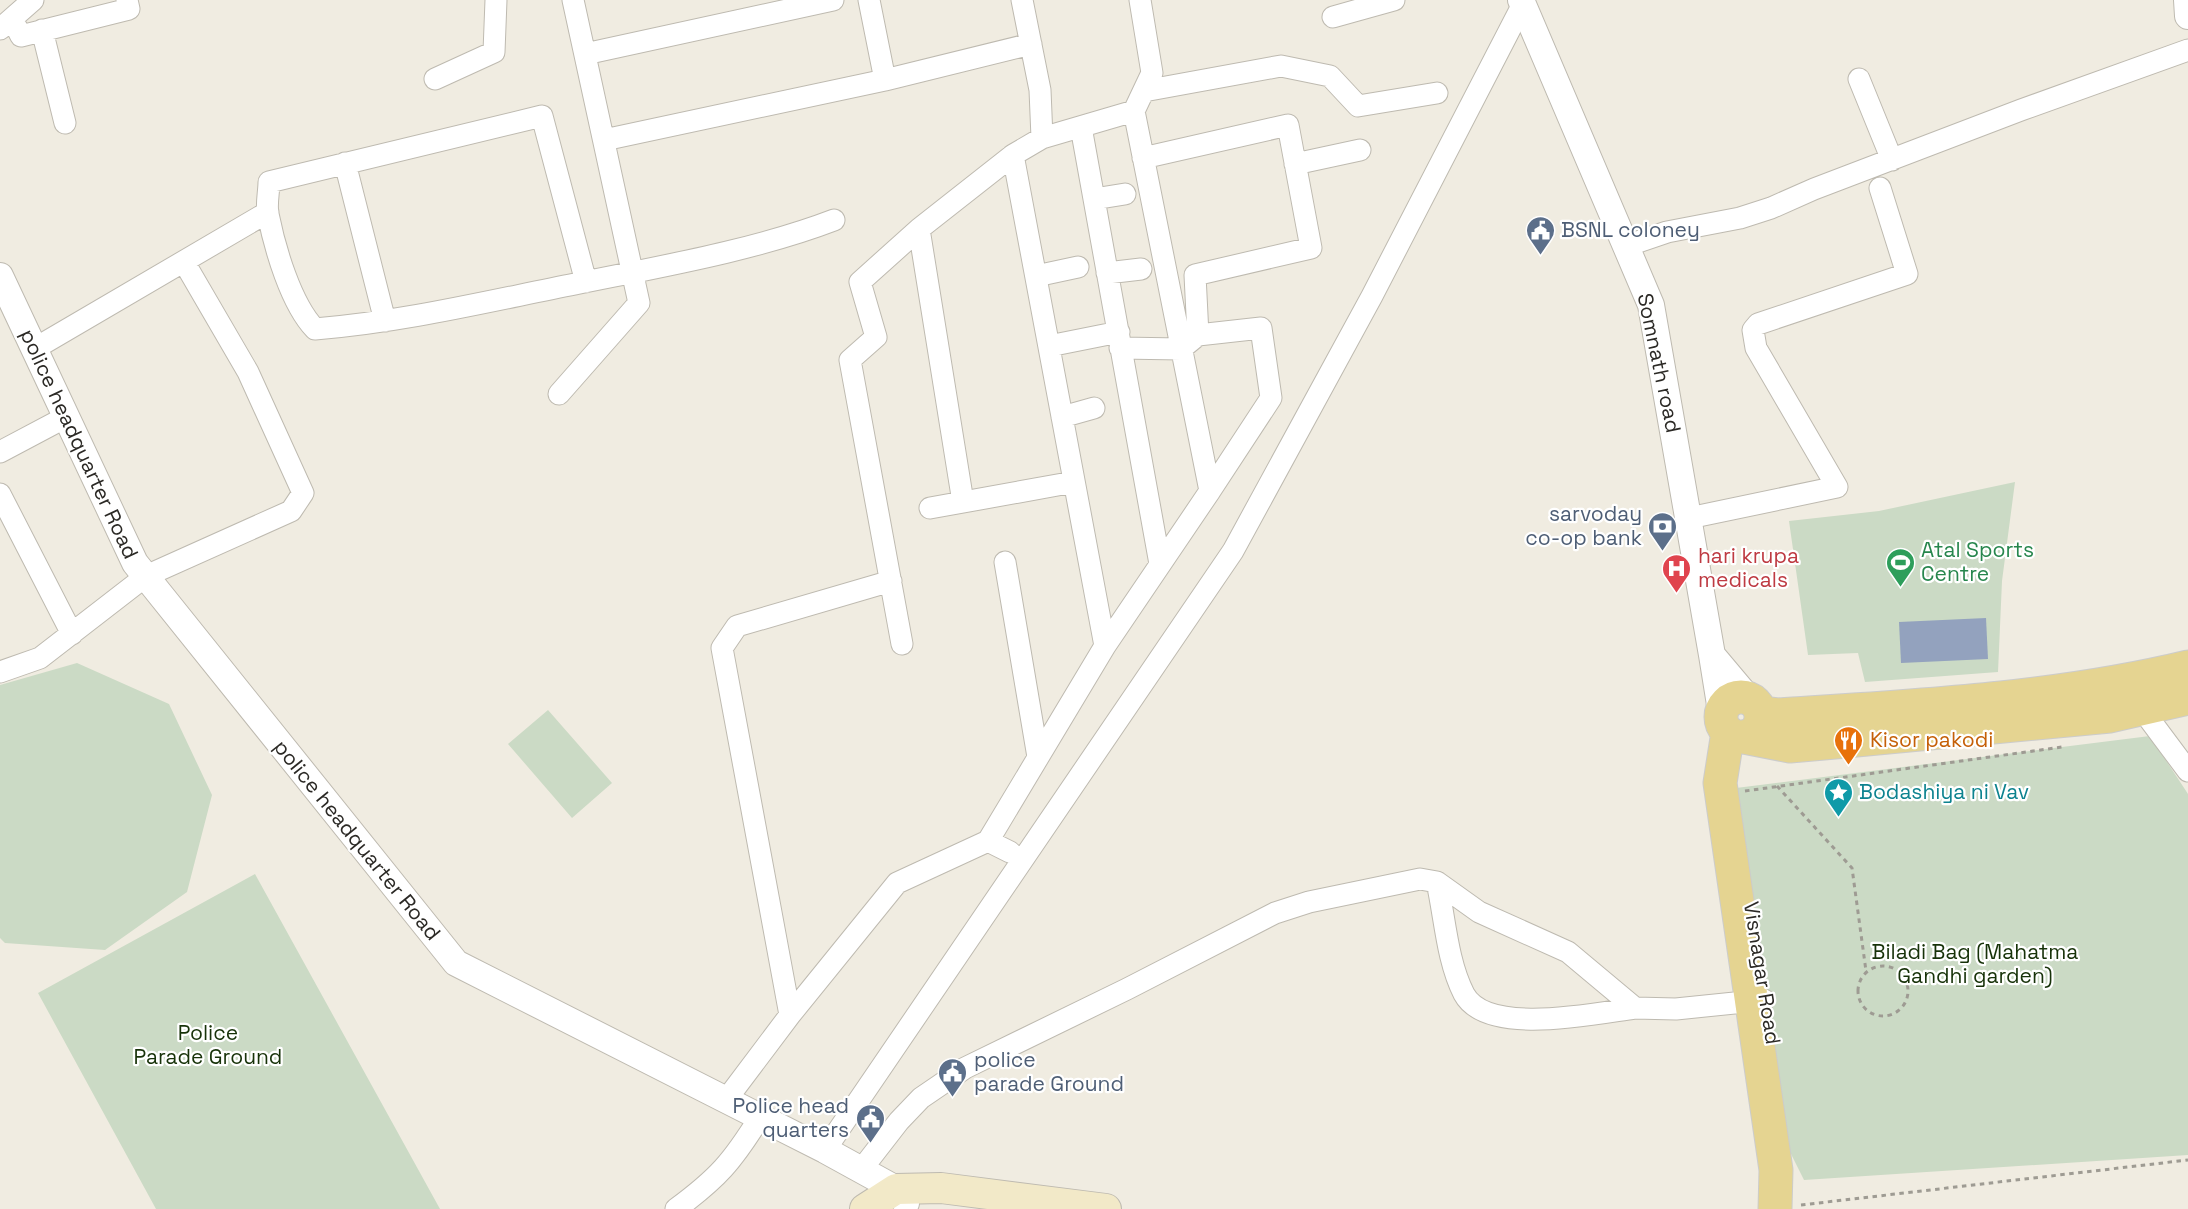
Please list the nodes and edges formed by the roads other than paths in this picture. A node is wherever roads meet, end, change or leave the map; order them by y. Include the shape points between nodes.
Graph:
1 (33, 0) edge
2 (128, 0) edge
3 (496, 0) edge
4 (573, 0) edge
5 (833, 0) edge
6 (869, 0) edge
7 (1022, 0) edge
8 (1140, 0) edge
9 (1394, 0) edge
10 (2187, 0) edge
11 (1522, 2) edge
12 (2188, 16) edge
13 (1333, 17) dead end
14 (6, 24) edge
15 (42, 30) junction
16 (1031, 44) junction
17 (2188, 50) edge
18 (585, 54) junction
19 (435, 79) dead end
20 (1859, 79) dead end
21 (885, 80) junction
22 (1144, 91) junction
23 (1437, 93) dead end
24 (1134, 111) junction
25 (65, 123) dead end
26 (1081, 126) junction
27 (1042, 138) junction
28 (604, 140) junction
29 (1360, 150) dead end
30 (1013, 155) junction
31 (1143, 158) junction
32 (1892, 159) junction
33 (345, 163) junction
34 (1295, 164) junction
35 (1880, 188) dead end
36 (1125, 194) dead end
37 (1094, 199) junction
38 (268, 212) junction
39 (834, 220) dead end
40 (919, 230) junction
41 (1626, 246) junction
42 (184, 262) junction
43 (1078, 267) dead end
44 (1141, 268) dead end
45 (632, 272) junction
46 (1107, 273) junction
47 (0, 276) edge
48 (1036, 276) junction
49 (586, 282) junction
50 (385, 321) junction
51 (1198, 335) junction
52 (1120, 340) junction
53 (1049, 346) junction
54 (34, 349) junction
55 (1181, 349) junction
56 (559, 394) dead end
57 (1094, 408) dead end
58 (66, 417) junction
59 (1062, 417) junction
60 (0, 452) edge
61 (1074, 482) junction
62 (1210, 491) junction
63 (0, 495) edge
64 (963, 502) junction
65 (930, 508) dead end
66 (1689, 519) junction
67 (1005, 562) dead end
68 (1160, 564) junction
69 (146, 576) junction
70 (891, 581) junction
71 (72, 634) junction
72 (902, 644) dead end
73 (1105, 646) junction
74 (2, 667) edge
75 (2188, 667) edge
76 (2122, 683) junction
77 (2188, 698) edge
78 (2141, 709) junction
79 (1740, 722) junction
80 (1038, 757) junction
81 (2188, 771) edge
82 (988, 840) junction
83 (1010, 852) dead end
84 (1437, 882) junction
85 (1759, 1001) junction
86 (1635, 1008) junction
87 (790, 1015) junction
88 (726, 1100) junction
89 (760, 1118) junction
90 (825, 1150) junction
91 (861, 1170) junction
92 (900, 1200) edge
93 (1787, 1208) edge
94 (676, 1209) edge
95 (864, 1209) edge
96 (1012, 1209) edge
97 (1106, 1209) edge

1 - 14 street
2 - 15 street via 129,9
3 - 19 street via 494,52
4 - 18 street
5 - 18 street
6 - 21 street
7 - 16 street
8 - 22 street via 1152,73
9 - 13 street
10 - 12 street
11 - 41 street, Somnath road
11 - 90 street via 1372,296 1233,551
14 - 15 street via 21,36
15 - 25 street
16 - 21 street
16 - 27 street via 1040,90
17 - 32 street
18 - 28 street
20 - 32 street
21 - 28 street
22 - 23 street via 1281,66 1330,76 1358,106
22 - 24 street
24 - 26 street
24 - 31 street
26 - 27 street
26 - 37 street
27 - 30 street
28 - 45 street
29 - 34 street
30 - 40 street
30 - 48 street
31 - 34 street via 1288,125
31 - 55 street
32 - 41 street via 1771,208 1667,232
33 - 38 street via 269,182
33 - 49 street via 542,116
33 - 50 street
34 - 51 street via 1311,248 1195,275
35 - 66 street via 1907,274 1758,324 1753,330 1756,348 1838,487
36 - 37 street
37 - 46 street
38 - 42 street
38 - 50 street via 295,300 315,329
39 - 45 street via 803,232
40 - 64 street
40 - 70 street via 860,282 876,337 850,360
41 - 66 street, Somnath road via 1652,305
42 - 54 street
42 - 69 street via 248,372 303,493 291,511
43 - 48 street
44 - 46 street
45 - 49 street
45 - 56 street via 639,303
46 - 52 street
47 - 54 street, police headquarter Road
48 - 53 street
49 - 50 street
51 - 55 street
51 - 62 street via 1261,328 1271,398
52 - 53 street
52 - 55 street
52 - 68 street
53 - 59 street
54 - 58 street, police headquarter Road
55 - 62 street
57 - 59 street
58 - 60 street
58 - 69 street, police headquarter Road via 135,562
59 - 61 street
61 - 64 street
61 - 73 street
62 - 68 street
63 - 71 street
64 - 65 street
66 - 79 street, Somnath road via 1712,655
67 - 80 street
68 - 73 street
69 - 71 street
69 - 88 street, police headquarter Road via 456,963
70 - 72 street
70 - 87 street via 737,626 722,648
71 - 74 street via 40,658
73 - 80 street
75 - 76 main road
76 - 78 street
76 - 79 main road via 1912,706 1779,715
77 - 78 main road
78 - 79 main road via 2110,716 1790,746
78 - 81 street
79 - 85 main road, Visnagar Road via 1734,792
79 - 85 main road via 1720,783
80 - 82 street
82 - 83 street
82 - 87 street via 897,883
84 - 86 street via 1479,912 1568,952
84 - 86 street via 1455,972 1465,996 1475,1005 1521,1020
84 - 91 street via 1420,879 1275,913 965,1068 921,1098
85 - 86 street
85 - 93 main road, Visnagar Road
87 - 88 street
88 - 89 street, police headquarter Road
89 - 90 street, police headquarter Road
89 - 94 street via 732,1161
90 - 91 street, police headquarter Road
91 - 92 street, police headquarter Road
92 - 95 main road
92 - 96 main road via 945,1199
92 - 97 main road via 941,1188

